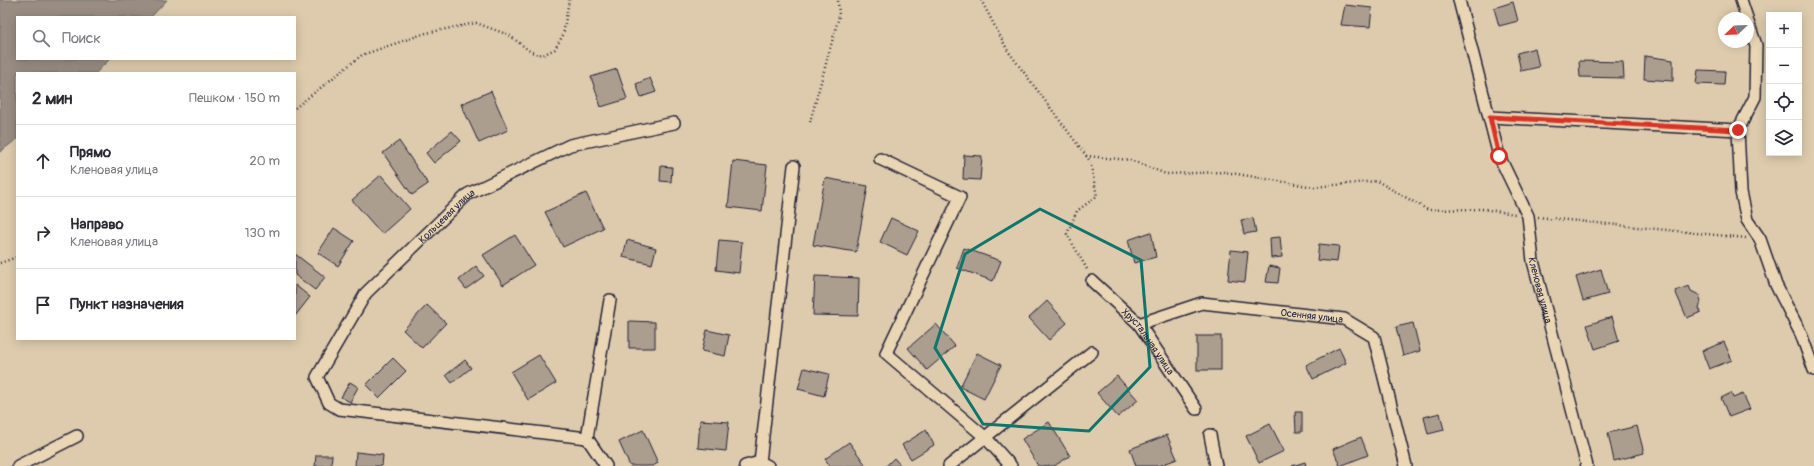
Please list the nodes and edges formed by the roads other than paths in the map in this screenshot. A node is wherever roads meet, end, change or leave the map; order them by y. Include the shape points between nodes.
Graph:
1 (1459, 0) edge
2 (1741, 0) edge
3 (1745, 12) edge
4 (1754, 39) edge
5 (1490, 117) junction
6 (674, 123) dead end
7 (1738, 130) junction
8 (880, 159) dead end
9 (794, 166) dead end
10 (1092, 281) road end
11 (610, 300) dead end
12 (1139, 324) junction
13 (1092, 352) dead end
14 (1814, 370) edge
15 (1196, 408) dead end
16 (77, 436) dead end
17 (1210, 436) dead end
18 (587, 438) junction
19 (986, 438) junction
20 (764, 464) edge
21 (18, 466) edge
22 (606, 466) edge
23 (745, 466) edge
24 (949, 466) edge
25 (1011, 466) edge
26 (1216, 466) edge
27 (1406, 466) edge
28 (1588, 466) edge

1 - 5 street, Кленовая улица
2 - 3 street
4 - 7 street via 1755,97
5 - 7 street
5 - 28 street, Кленовая улица via 1499,156 1528,216 1533,261
6 - 18 street, Кольцевая улица via 570,145 468,194 366,293 317,377 329,402 339,409
7 - 14 street via 1741,192 1747,220 1760,239 1776,285 1801,334
8 - 19 street via 960,197 886,353
9 - 20 street
10 - 12 street, Хрустальная улица
11 - 18 street
12 - 15 street, Хрустальная улица
12 - 27 street, Осенняя улица via 1202,303 1344,319 1374,337
13 - 19 street
16 - 21 street
17 - 26 street
18 - 22 street
19 - 24 street
19 - 25 street
20 - 23 street

